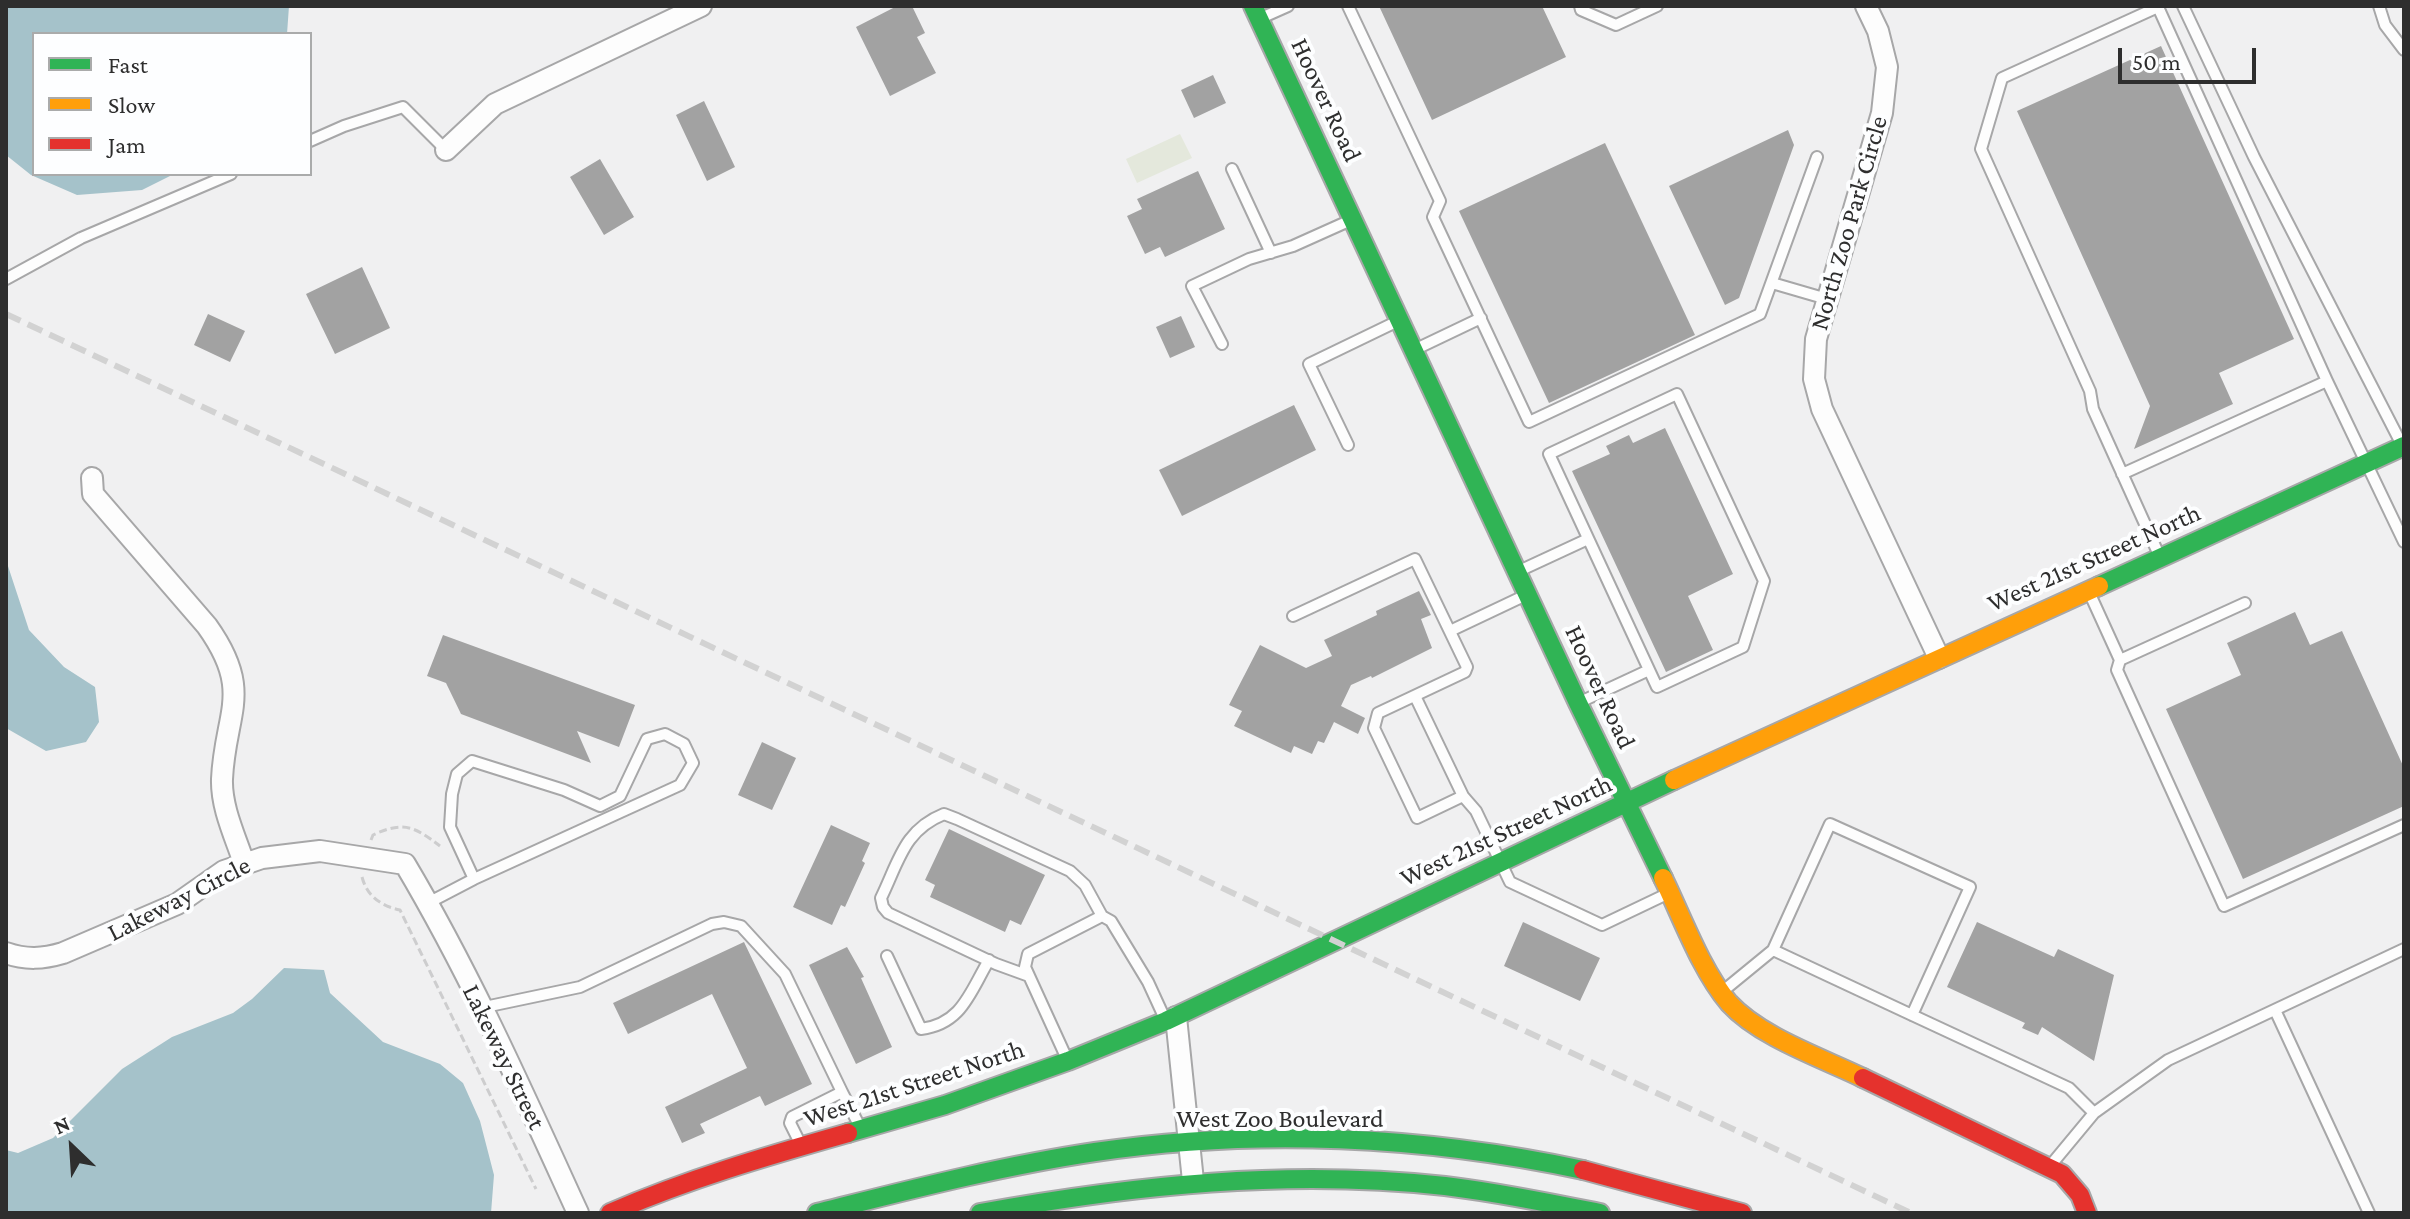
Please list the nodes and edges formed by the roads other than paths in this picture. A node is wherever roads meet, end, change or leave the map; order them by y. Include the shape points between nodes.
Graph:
1 (701, 6) edge
2 (1288, 6) edge
3 (1348, 6) edge
4 (1580, 6) edge
5 (1657, 6) edge
6 (1866, 6) edge
7 (2183, 6) edge
8 (2379, 6) edge
9 (1256, 13) edge
10 (2404, 50) edge
11 (312, 140) edge
12 (446, 150) joint
13 (1817, 157) dead end
14 (1232, 169) dead end
15 (226, 176) edge
16 (1353, 219) junction
17 (1271, 253) junction
18 (6, 279) edge
19 (1772, 283) junction
20 (1827, 299) junction
21 (1481, 318) junction
22 (1399, 320) junction
23 (1222, 344) dead end
24 (1413, 350) junction
25 (2327, 381) junction
26 (1348, 445) dead end
27 (2403, 446) edge
28 (2367, 463) junction
29 (2122, 474) junction
30 (92, 478) dead end
31 (1588, 539) junction
32 (2404, 542) edge
33 (2160, 557) junction
34 (1517, 572) junction
35 (2088, 590) junction
36 (1527, 594) junction
37 (2245, 603) dead end
38 (1293, 616) dead end
39 (1450, 631) junction
40 (1939, 658) junction
41 (2120, 660) junction
42 (1649, 670) junction
43 (1415, 696) junction
44 (1578, 703) junction
45 (1463, 796) junction
46 (1626, 802) junction
47 (2404, 825) edge
48 (1500, 862) junction
49 (244, 863) junction
50 (474, 879) junction
51 (1669, 893) junction
52 (428, 903) junction
53 (1102, 916) junction
54 (2404, 949) edge
55 (1773, 950) junction
56 (6, 953) edge
57 (887, 956) dead end
58 (989, 960) junction
59 (1029, 976) junction
60 (1722, 993) junction
61 (480, 1008) junction
62 (2275, 1010) junction
63 (1912, 1015) junction
64 (1171, 1019) junction
65 (1068, 1061) junction
66 (842, 1092) junction
67 (2094, 1113) junction
68 (862, 1130) junction
69 (1190, 1142) junction
70 (802, 1146) junction
71 (2049, 1167) junction
72 (1193, 1181) junction
73 (578, 1213) edge
74 (610, 1213) edge
75 (817, 1213) edge
76 (980, 1213) edge
77 (1600, 1213) edge
78 (1742, 1213) edge
79 (2087, 1213) edge
80 (2369, 1213) edge

1 - 12 street via 495,104
2 - 9 lane
3 - 21 lane via 1440,201 1433,217
4 - 5 lane via 1616,25
6 - 20 street, North Zoo Park Circle via 1887,67 1882,113
7 - 27 lane via 2254,157
8 - 10 lane via 2385,25
9 - 16 street, Hoover Road
11 - 12 lane via 403,107
13 - 19 lane
14 - 17 lane
15 - 18 lane via 81,238
16 - 17 lane
16 - 22 street, Hoover Road
17 - 23 lane via 1192,286
19 - 20 lane
19 - 21 lane via 1760,314 1529,422
20 - 40 street, North Zoo Park Circle via 1816,339 1814,379 1822,409
21 - 24 lane
22 - 24 street, Hoover Road
22 - 26 lane via 1309,364
24 - 34 street, Hoover Road
25 - 28 lane
25 - 29 lane
25 - 29 lane via 2158,7 2002,78 1981,149
27 - 28 street, West 21st Street North
28 - 32 lane
28 - 33 street, West 21st Street North
29 - 33 lane
30 - 49 street via 93,494 207,626 229,665 234,710 223,790
31 - 34 lane
31 - 42 lane
31 - 42 lane via 1549,454 1677,394 1764,581 1743,647 1657,687
33 - 35 street, West 21st Street North
34 - 36 street, Hoover Road
35 - 40 street, West 21st Street North
35 - 41 lane
36 - 39 lane
36 - 44 street, Hoover Road
37 - 41 lane
38 - 39 lane via 1415,559
39 - 43 lane via 1465,672
40 - 46 street, West 21st Street North
41 - 47 lane via 2117,670 2224,906
42 - 44 lane
43 - 45 lane
43 - 45 lane via 1378,713 1374,728 1417,818
44 - 46 street, Hoover Road
45 - 48 lane via 1476,811
46 - 48 street, West 21st Street North
46 - 51 street, Hoover Road
48 - 51 lane via 1510,882 1602,925
48 - 64 street, West 21st Street North
49 - 52 street, Lakeway Circle via 320,851 405,864
49 - 56 street, Lakeway Circle via 177,904 63,953 45,958
50 - 50 lane via 680,785 693,763 684,744 665,734 647,739 620,796 600,806 472,761 457,774 450,827
50 - 52 lane
51 - 60 street, Hoover Road
52 - 61 street, Lakeway Street
53 - 58 lane via 1085,885 1070,871 944,814 913,832 881,898 883,907
53 - 59 lane via 1028,954
53 - 64 lane via 1111,921
54 - 62 lane
55 - 60 lane
55 - 63 lane
55 - 63 lane via 1830,824 1970,887
57 - 58 lane via 921,1029 950,1021 958,1013
58 - 59 lane
59 - 65 lane
60 - 71 street, Hoover Road via 1769,1033
61 - 66 lane via 580,987 724,922 741,926 785,974
61 - 73 street, Lakeway Street
62 - 67 lane via 2168,1060
62 - 80 lane
63 - 67 lane via 2069,1088
64 - 65 street, West 21st Street North
64 - 69 street
65 - 68 street, West 21st Street North
66 - 68 lane
66 - 70 lane via 792,1117
67 - 71 lane
68 - 70 street, West 21st Street North
69 - 72 street
69 - 75 street, West Zoo Boulevard via 1053,1160
69 - 78 street, West Zoo Boulevard via 1299,1139 1486,1151 1584,1170
70 - 74 street, West 21st Street North via 734,1165
71 - 79 street, Hoover Road via 2069,1180
72 - 76 street
72 - 77 street via 1397,1181

